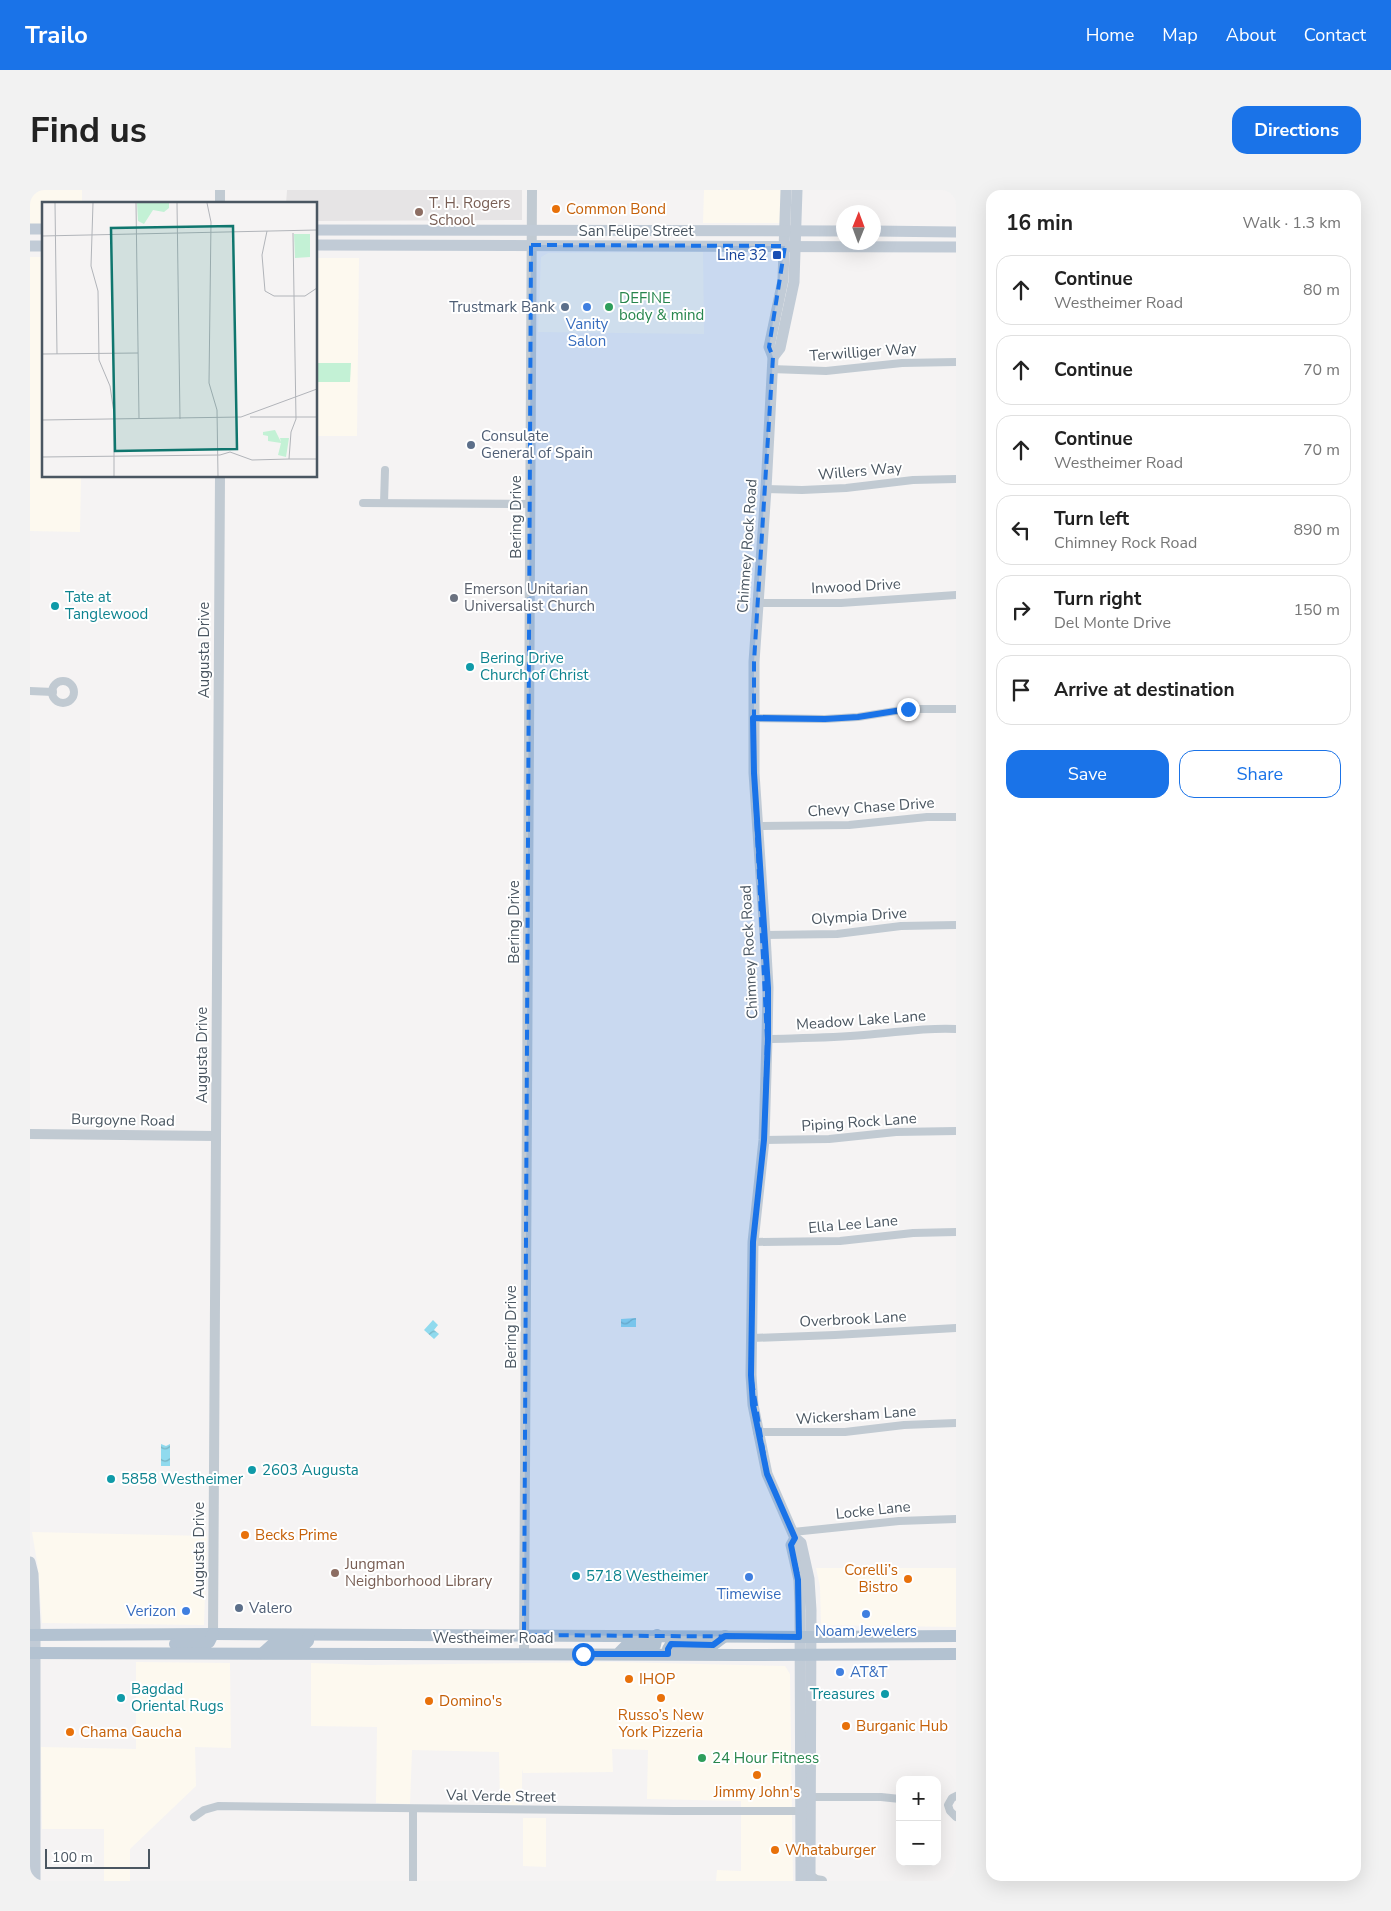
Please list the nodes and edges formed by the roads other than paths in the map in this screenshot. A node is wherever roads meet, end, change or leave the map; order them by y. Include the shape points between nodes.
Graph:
1 (532, 190) edge
2 (786, 190) edge
3 (797, 190) edge
4 (318, 230) edge
5 (355, 230) junction
6 (531, 230) junction
7 (791, 231) junction
8 (836, 231) edge
9 (881, 232) edge
10 (940, 232) junction
11 (956, 232) edge
12 (318, 245) edge
13 (355, 245) junction
14 (531, 245) junction
15 (790, 246) junction
16 (940, 247) junction
17 (956, 247) edge
18 (956, 362) edge
19 (771, 369) junction
20 (384, 470) dead end
21 (220, 478) edge
22 (956, 479) edge
23 (766, 489) junction
24 (363, 504) dead end
25 (384, 504) junction
26 (531, 504) junction
27 (956, 595) edge
28 (757, 603) junction
29 (30, 692) edge
30 (53, 692) dead end
31 (956, 708) edge
32 (753, 718) junction
33 (956, 817) edge
34 (757, 826) junction
35 (956, 925) edge
36 (765, 935) junction
37 (956, 1028) edge
38 (768, 1039) junction
39 (956, 1131) edge
40 (30, 1134) edge
41 (216, 1136) junction
42 (764, 1140) junction
43 (956, 1232) edge
44 (753, 1242) junction
45 (956, 1328) edge
46 (752, 1338) junction
47 (956, 1424) edge
48 (758, 1432) junction
49 (956, 1519) edge
50 (794, 1535) junction
51 (30, 1562) edge
52 (662, 1632) junction
53 (213, 1634) junction
54 (33, 1635) edge
55 (309, 1635) junction
56 (371, 1635) junction
57 (524, 1635) junction
58 (725, 1636) junction
59 (956, 1636) edge
60 (805, 1637) junction
61 (33, 1652) edge
62 (166, 1652) junction
63 (263, 1653) junction
64 (315, 1654) junction
65 (524, 1654) junction
66 (618, 1654) junction
67 (668, 1654) junction
68 (956, 1654) edge
69 (805, 1655) junction
70 (32, 1779) edge
71 (956, 1796) edge
72 (805, 1797) junction
73 (896, 1799) edge
74 (413, 1809) junction
75 (805, 1811) junction
76 (194, 1817) dead end
77 (956, 1817) edge
78 (807, 1879) edge
79 (34, 1881) edge
80 (413, 1881) edge
81 (822, 1881) edge

1 - 6 street, Bering Drive
2 - 7 main road, Chimney Rock Road
3 - 7 main road, Chimney Rock Road
4 - 5 main road, San Felipe Street
5 - 6 main road, San Felipe Street
5 - 13 main road
6 - 7 main road, San Felipe Street
6 - 14 street, Bering Drive
7 - 8 main road, San Felipe Street
7 - 15 main road, Chimney Rock Road
9 - 10 main road
10 - 11 main road
10 - 16 main road
12 - 13 main road, San Felipe Street
13 - 14 main road, San Felipe Street
14 - 15 main road, San Felipe Street
14 - 26 street, Bering Drive
15 - 16 main road, San Felipe Street
15 - 19 main road, Chimney Rock Road via 792,293 780,348 773,357
16 - 17 main road, San Felipe Street
18 - 19 street, Terwilliger Way via 902,363 833,370
19 - 23 main road, Chimney Rock Road
20 - 25 street
21 - 41 street, Augusta Drive
22 - 23 street, Willers Way via 913,480 846,488
23 - 28 main road, Chimney Rock Road
24 - 25 street
25 - 26 street
26 - 57 street, Bering Drive
27 - 28 street, Inwood Drive via 841,603
28 - 32 main road, Chimney Rock Road
29 - 30 street
31 - 32 street via 908,709 825,719
32 - 34 main road, Chimney Rock Road
33 - 34 street, Chevy Chase Drive via 849,825
34 - 36 main road, Chimney Rock Road
35 - 36 street, Olympia Drive via 902,926 837,934
36 - 38 main road, Chimney Rock Road
37 - 38 street, Meadow Lake Lane via 833,1038
38 - 42 main road, Chimney Rock Road
39 - 42 street, Piping Rock Lane
40 - 41 street, Burgoyne Road
41 - 53 street, Augusta Drive
42 - 44 main road, Chimney Rock Road
43 - 44 street, Ella Lee Lane via 912,1233 840,1242
44 - 46 main road, Chimney Rock Road
45 - 46 street, Overbrook Lane
46 - 48 main road, Chimney Rock Road via 752,1398
47 - 48 street, Wickersham Lane via 904,1425 845,1432
48 - 50 main road, Chimney Rock Road via 767,1474
49 - 50 street, Locke Lane via 898,1521
50 - 60 main road, Chimney Rock Road via 791,1545 804,1579
51 - 54 main road via 33,1574
52 - 57 main road, Westheimer Road
52 - 58 main road, Westheimer Road
52 - 66 main road via 655,1644 627,1645
53 - 54 main road, Westheimer Road
53 - 55 main road, Westheimer Road
53 - 62 main road via 206,1644 172,1644
54 - 61 main road
55 - 56 main road, Westheimer Road
55 - 63 main road via 306,1644 273,1644
56 - 57 main road, Westheimer Road
56 - 64 main road via 363,1642 320,1643
57 - 65 street, Bering Drive
58 - 60 main road, Westheimer Road
58 - 67 main road via 713,1645 671,1644
59 - 60 main road, Westheimer Road
60 - 69 main road, Chimney Rock Road
61 - 62 main road, Westheimer Road
61 - 70 main road
62 - 63 main road, Westheimer Road
63 - 64 main road, Westheimer Road
64 - 65 main road, Westheimer Road
65 - 66 main road, Westheimer Road
66 - 67 main road, Westheimer Road
67 - 69 main road, Westheimer Road
68 - 69 main road, Westheimer Road
69 - 72 main road, Chimney Rock Road
70 - 79 main road
71 - 77 street via 948,1805
72 - 73 street
72 - 75 main road, Chimney Rock Road
74 - 75 street, Val Verde Street
74 - 76 street, Val Verde Street via 218,1806
74 - 80 street
75 - 78 main road, Chimney Rock Road
78 - 81 street

